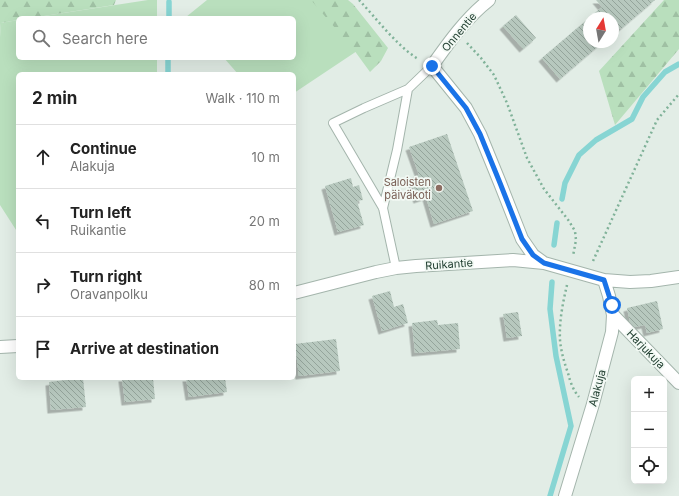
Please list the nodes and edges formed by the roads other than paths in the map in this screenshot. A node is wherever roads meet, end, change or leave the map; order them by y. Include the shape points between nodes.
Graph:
1 (489, 0) edge
2 (432, 66) junction
3 (408, 89) junction
4 (383, 208) junction
5 (544, 263) junction
6 (396, 268) junction
7 (679, 277) edge
8 (604, 280) junction
9 (296, 292) edge
10 (613, 315) junction
11 (16, 346) edge
12 (0, 347) edge
13 (679, 383) edge
14 (565, 496) edge

1 - 2 street, Onnentie via 457,32
2 - 3 lane
2 - 5 street via 466,108 480,134 522,239 533,255
3 - 4 lane
3 - 4 lane via 333,123
4 - 6 lane
5 - 6 street, Ruikantie via 513,260
5 - 8 street, Ruikantie
6 - 9 street, Ruikantie
7 - 8 street, Ruikantie via 630,282
8 - 10 street, Alakuja
10 - 13 street, Harjukuja
10 - 14 street, Alakuja via 612,332 593,404
11 - 12 street

